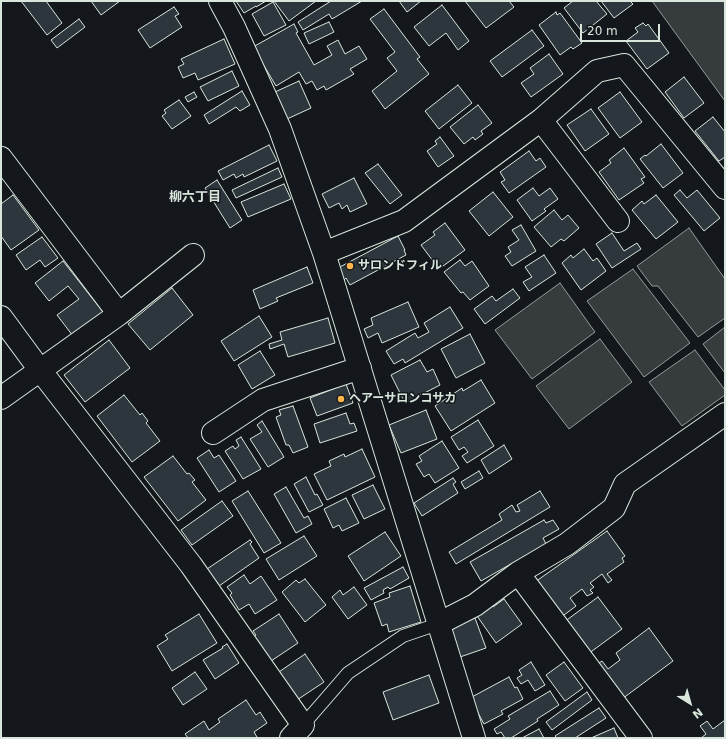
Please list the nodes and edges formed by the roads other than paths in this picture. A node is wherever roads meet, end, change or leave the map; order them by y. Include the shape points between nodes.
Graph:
1 (220, 1) edge
2 (541, 120) junction
3 (1, 158) edge
4 (725, 188) edge
5 (618, 221) dead end
6 (324, 253) junction
7 (193, 255) dead end
8 (119, 314) junction
9 (1, 317) edge
10 (360, 368) junction
11 (40, 370) junction
12 (1, 398) edge
13 (725, 414) edge
14 (213, 433) dead end
15 (518, 573) junction
16 (438, 624) junction
17 (297, 732) edge
18 (474, 738) edge
19 (641, 738) edge

1 - 6 street via 280,129
2 - 4 street via 597,71 624,65
2 - 5 street
2 - 6 street via 404,221
3 - 8 street
6 - 10 street
7 - 8 street
8 - 11 street
9 - 11 street
10 - 14 street via 263,400
10 - 16 street
11 - 12 street
11 - 17 street via 191,565
13 - 15 street via 625,484 614,508 567,544
15 - 16 street via 475,605
15 - 19 street
16 - 17 lane via 403,636 348,673
16 - 18 street

